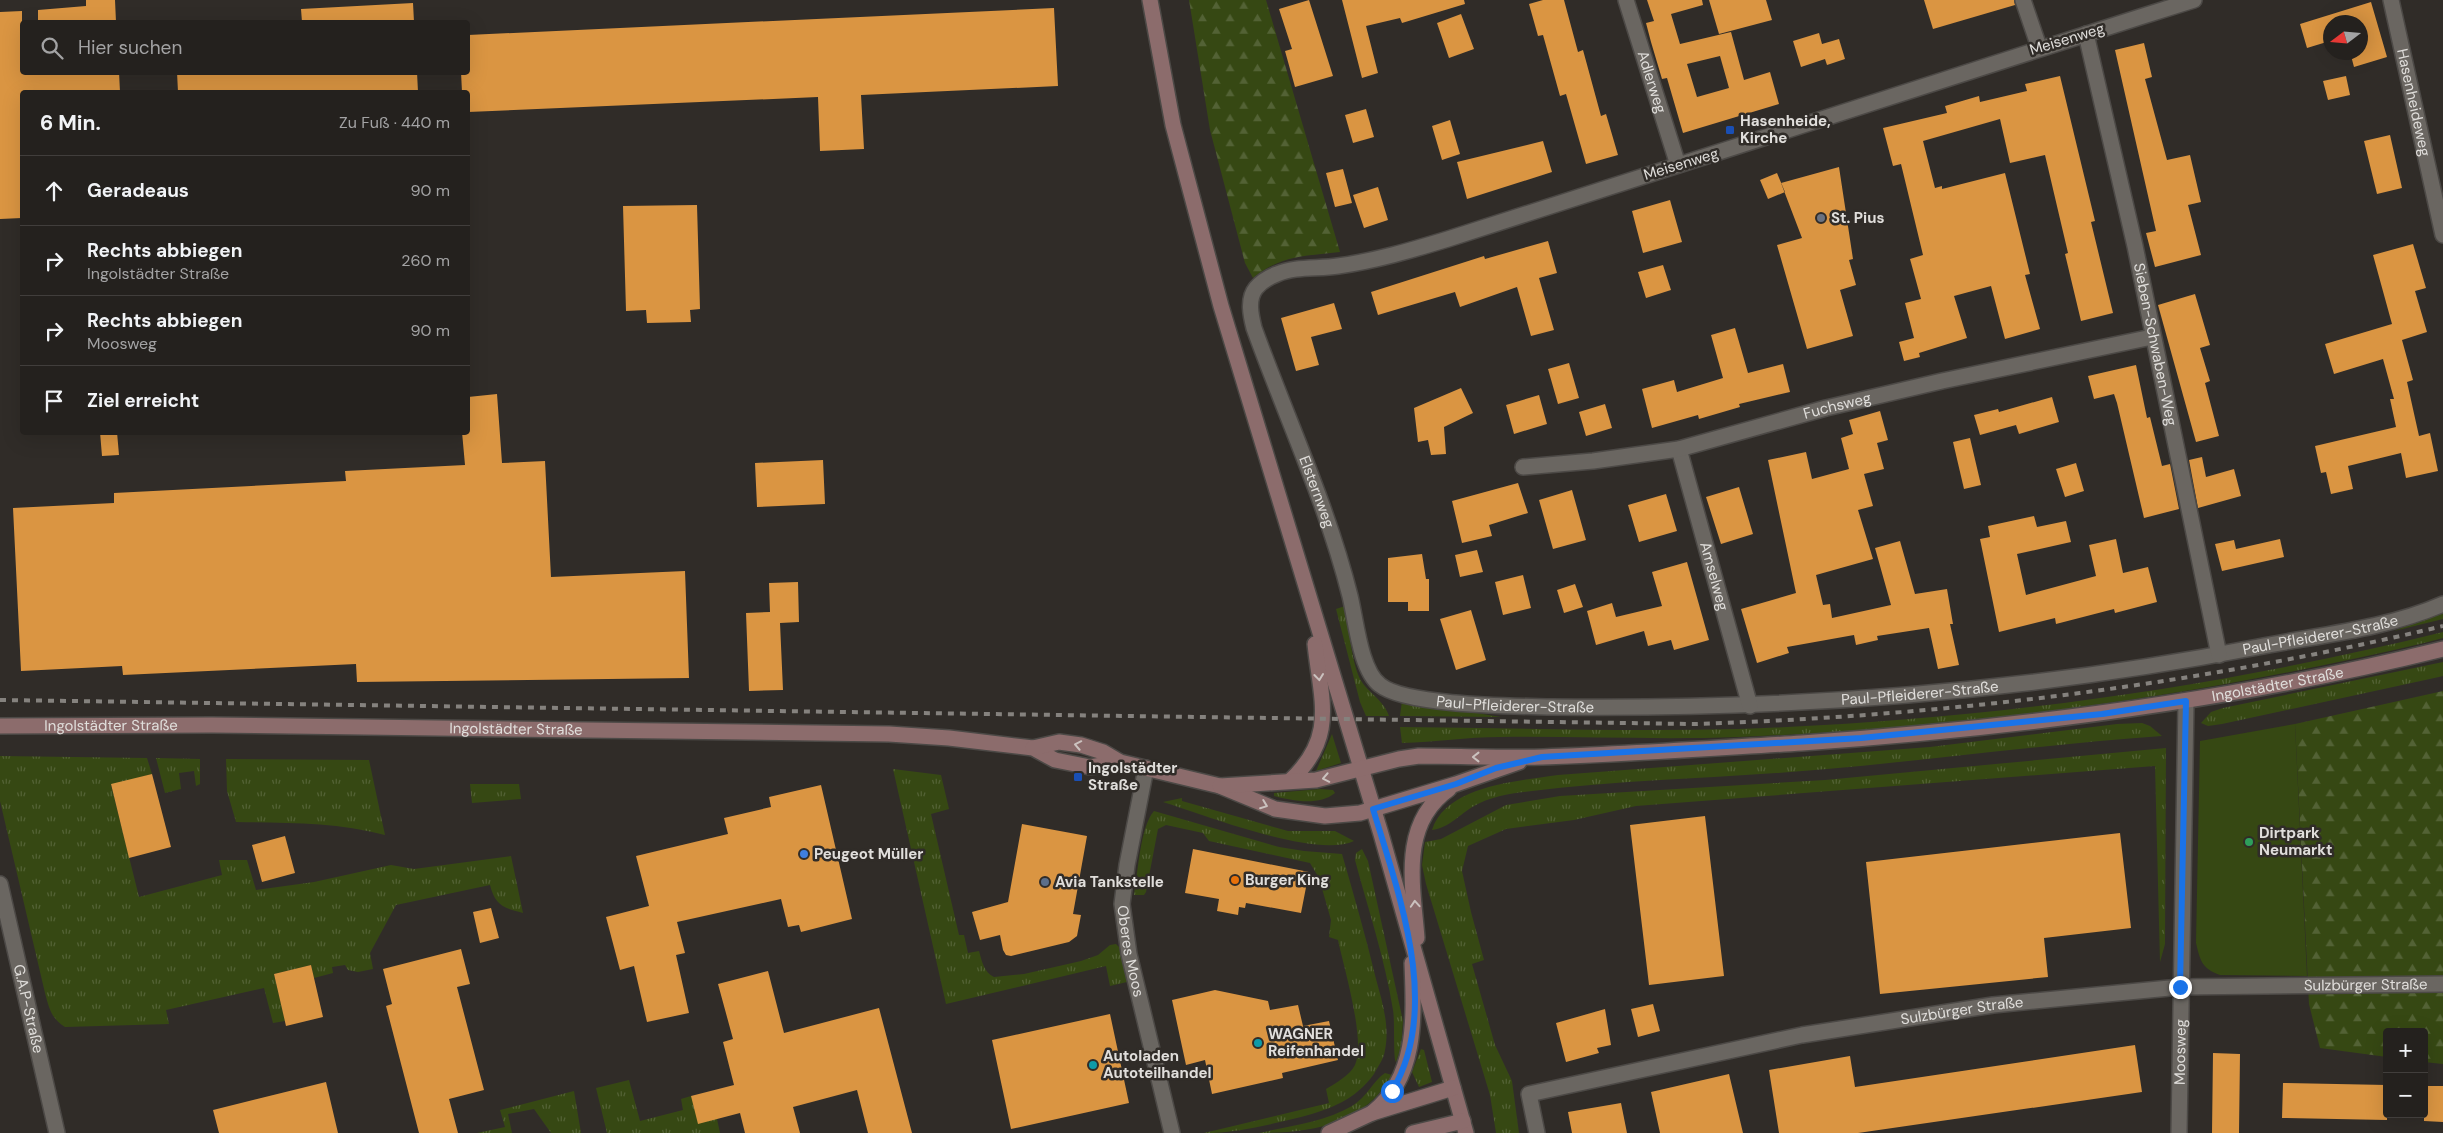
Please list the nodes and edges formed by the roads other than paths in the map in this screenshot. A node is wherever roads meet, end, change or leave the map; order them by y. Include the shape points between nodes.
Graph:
1 (1150, 0) edge
2 (1626, 0) edge
3 (2023, 0) edge
4 (2194, 0) edge
5 (2391, 0) edge
6 (2086, 34) junction
7 (2039, 47) junction
8 (1678, 165) junction
9 (2443, 235) edge
10 (1254, 290) joint
11 (2152, 337) junction
12 (1679, 449) junction
13 (1523, 467) dead end
14 (2443, 604) edge
15 (1312, 611) junction
16 (2443, 649) edge
17 (2219, 655) junction
18 (1389, 691) joint
19 (2186, 701) junction
20 (1750, 706) junction
21 (0, 726) edge
22 (1542, 757) junction
23 (1146, 768) junction
24 (1361, 769) junction
25 (1290, 781) junction
26 (1456, 784) junction
27 (1220, 786) junction
28 (1373, 809) junction
29 (0, 884) edge
30 (1409, 931) junction
31 (1420, 970) junction
32 (2443, 984) edge
33 (2180, 987) junction
34 (1454, 1088) junction
35 (1372, 1113) junction
36 (1464, 1127) edge
37 (57, 1133) edge
38 (1172, 1133) edge
39 (1329, 1133) edge
40 (1413, 1133) edge
41 (1537, 1133) edge
42 (2179, 1133) edge

1 - 15 street via 1184,172
2 - 8 street, Adlerweg
3 - 7 street
4 - 6 street, Meisenweg
5 - 9 street, Hasenheideweg
6 - 7 street, Meisenweg
6 - 11 street, Sieben-Schwaben-Weg
7 - 8 street, Meisenweg
8 - 10 street, Meisenweg via 1420,247 1338,266 1278,273
10 - 18 street, Elsternweg via 1250,308 1254,328 1333,540 1363,655 1374,680
11 - 12 street, Fuchsweg via 1942,380
11 - 17 street, Sieben-Schwaben-Weg
12 - 13 street, Fuchsweg
12 - 20 street, Amselweg
14 - 17 street, Paul-Pfleiderer-Straße via 2389,622
15 - 24 street
15 -> 25 street via 1322,710 1321,734 1313,755
16 - 19 street, Ingolstädter Straße via 2285,685
17 - 20 street, Paul-Pfleiderer-Straße via 2035,683
18 - 20 street, Paul-Pfleiderer-Straße via 1454,702 1507,706
19 - 22 street, Ingolstädter Straße via 2102,714 1861,738
19 - 33 street, Moosweg
21 - 23 street, Ingolstädter Straße via 212,725 889,734 1032,748 1056,760 1085,767 1120,762
22 -> 24 street, Ingolstädter Straße via 1419,756
22 - 26 street, Ingolstädter Straße via 1496,768
23 - 27 street, Ingolstädter Straße
23 - 38 street, Oberes Moos via 1122,904 1129,954
24 -> 25 street, Ingolstädter Straße via 1316,780
24 - 28 street
25 - 27 street, Ingolstädter Straße
26 - 28 street, Ingolstädter Straße
31 -> 26 street via 1412,863 1415,839 1427,808
27 -> 28 street, Ingolstädter Straße via 1288,813 1333,816
28 - 30 street
29 - 37 street, G.A.P-Straße
30 - 31 street
30 - 35 street via 1413,995 1409,1052 1392,1091
31 - 34 street
32 - 33 street, Sulzbürger Straße
33 - 41 street, Sulzbürger Straße via 1993,1005 1880,1022 1732,1049 1529,1094
33 - 42 street, Moosweg
34 - 35 street
34 - 36 street
35 - 39 street
36 - 40 street

